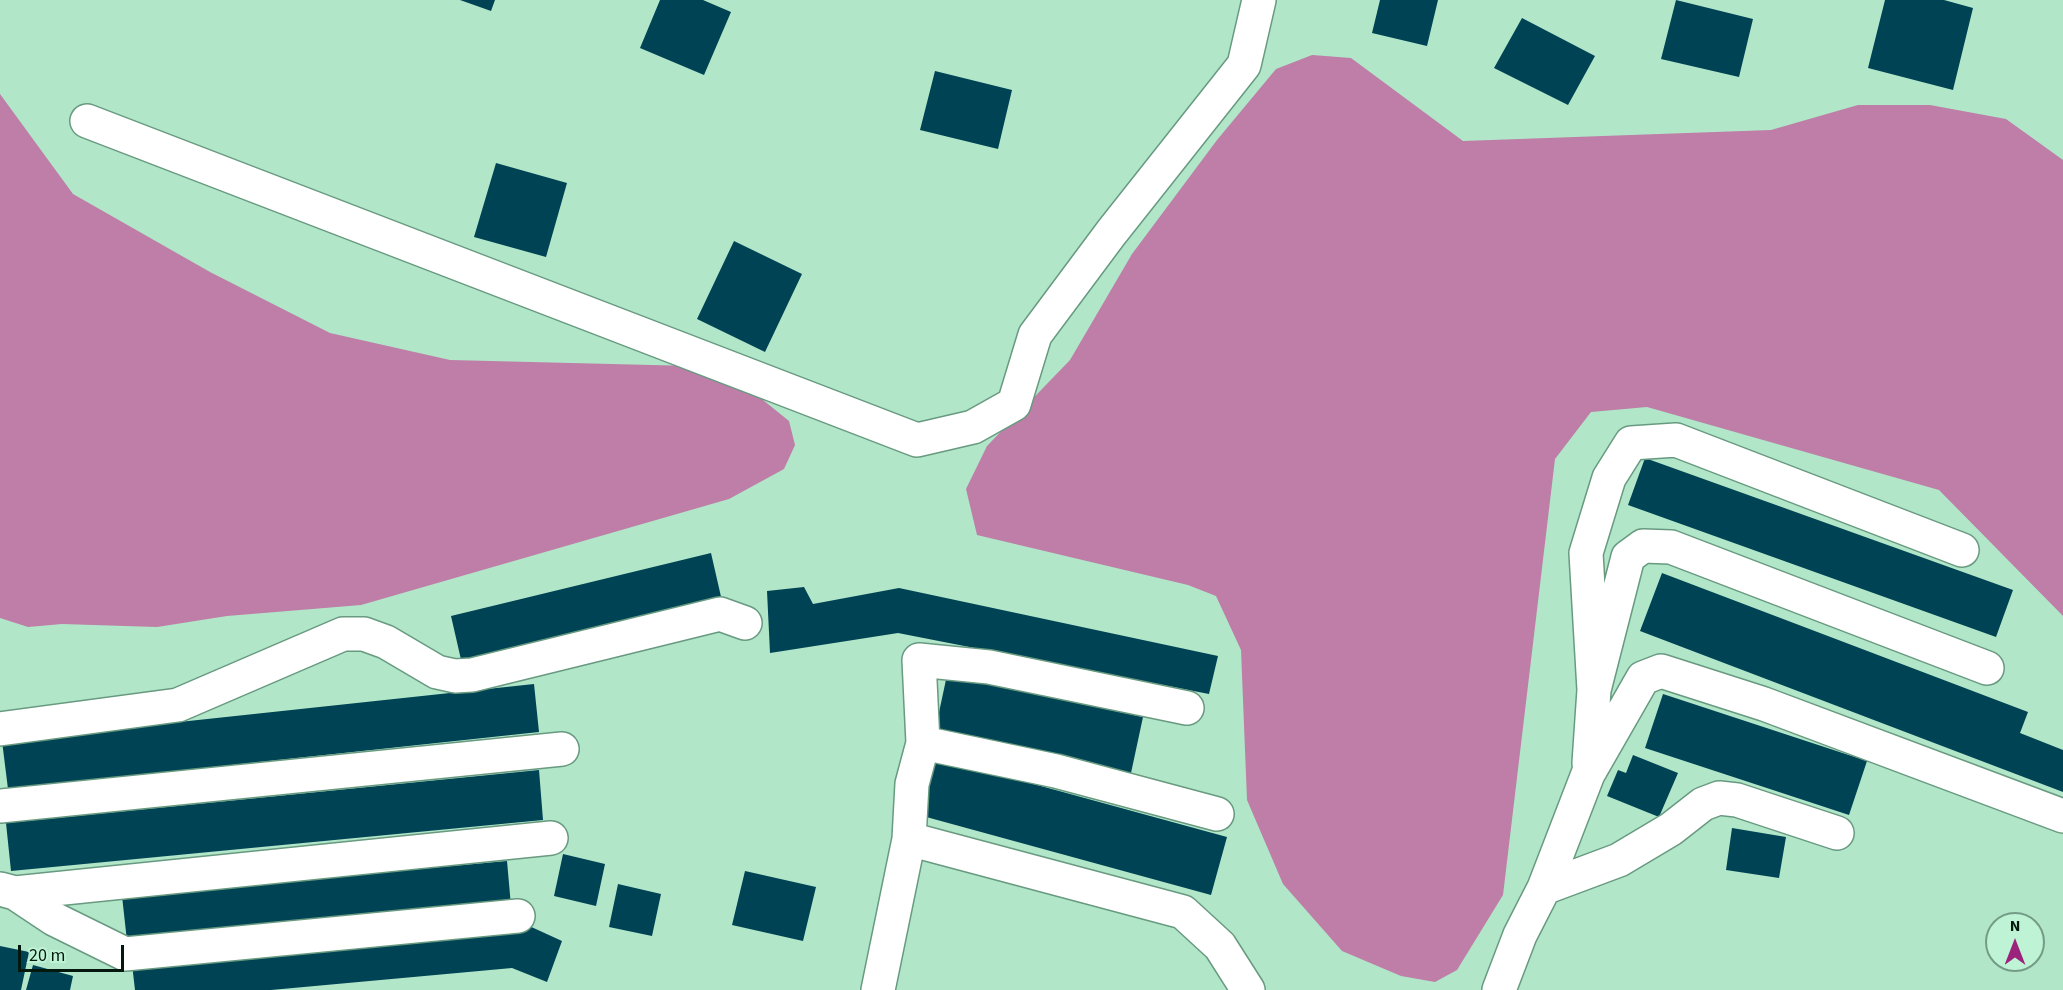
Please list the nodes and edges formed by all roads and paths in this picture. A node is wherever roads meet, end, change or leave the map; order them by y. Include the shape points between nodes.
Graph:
1 (1259, 0) edge
2 (87, 121) dead end
3 (1962, 550) dead end
4 (745, 623) dead end
5 (1987, 668) dead end
6 (1594, 690) junction
7 (1187, 708) dead end
8 (0, 729) edge
9 (923, 743) junction
10 (562, 749) dead end
11 (1588, 774) junction
12 (0, 806) edge
13 (1217, 814) dead end
14 (2063, 816) edge
15 (1837, 833) dead end
16 (551, 838) dead end
17 (909, 839) junction
18 (1544, 888) junction
19 (7, 891) edge
20 (518, 916) dead end
21 (878, 990) edge
22 (1248, 990) edge
23 (1499, 990) edge

1 - 2 lane via 1244,65 1035,335 1014,404 973,427 918,440
3 - 6 lane via 1676,440 1631,443 1609,478 1586,553
4 - 8 lane via 720,614 472,675 454,676 437,672 386,642 364,634 343,634 178,705
5 - 6 lane via 1671,547 1643,546 1628,557
6 - 11 lane
7 - 9 lane via 989,667 919,660
9 - 13 lane via 1045,769
9 - 17 lane via 912,784
10 - 12 lane
11 - 14 lane via 1643,678 1661,671 1764,704
11 - 18 lane
15 - 18 lane via 1737,800 1719,798 1703,804 1671,829 1618,860
16 - 19 lane
17 - 21 lane
17 - 22 lane via 1183,912 1220,946
18 - 23 lane
19 - 20 lane via 125,954

